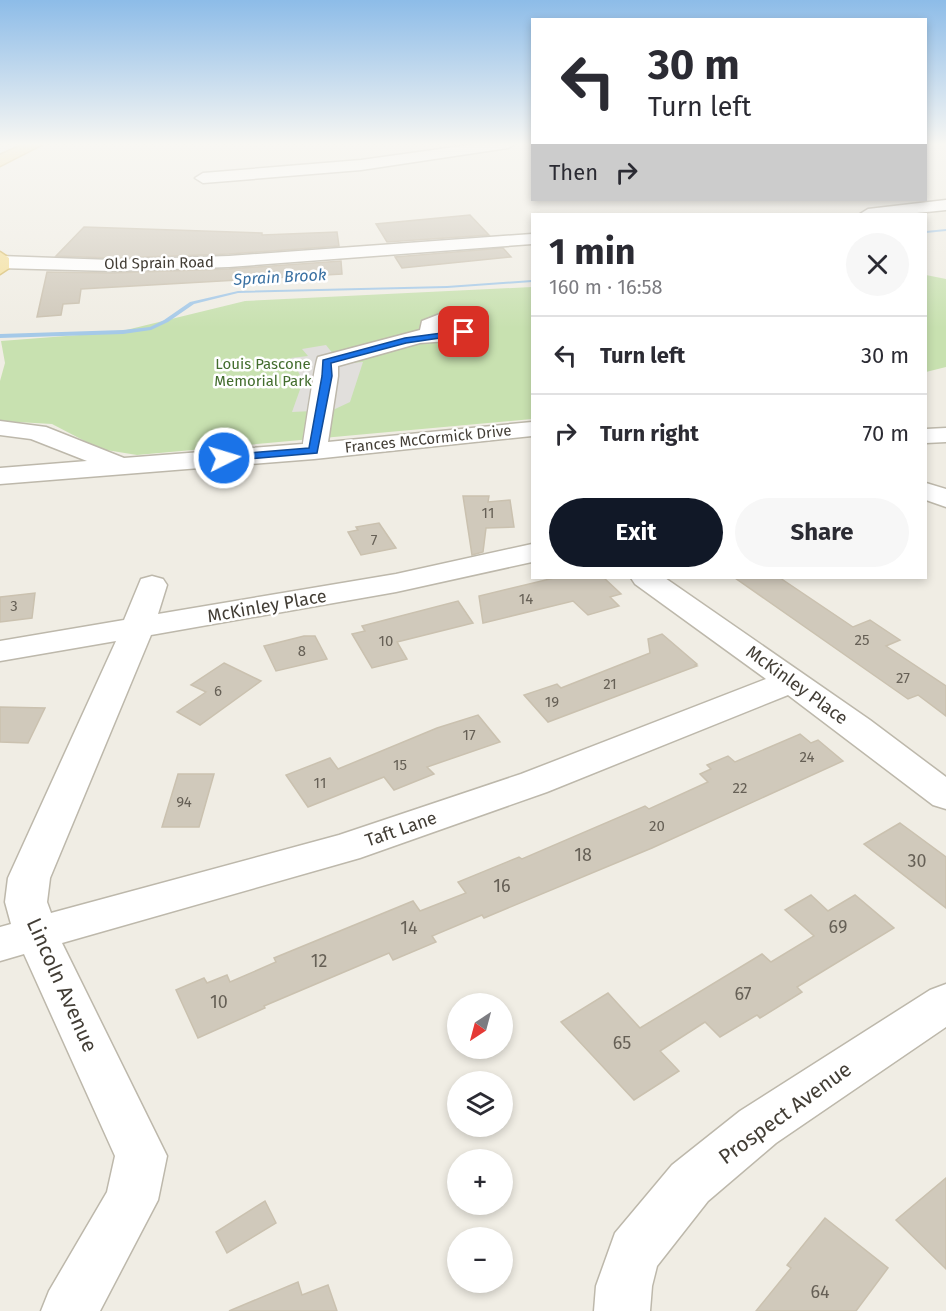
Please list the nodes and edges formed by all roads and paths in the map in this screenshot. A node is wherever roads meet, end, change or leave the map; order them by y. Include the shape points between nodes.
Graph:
1 (944, 205) edge
2 (877, 213) edge
3 (531, 239) edge
4 (0, 262) edge
5 (419, 338) dead end
6 (0, 429) edge
7 (531, 429) edge
8 (946, 435) edge
9 (927, 436) edge
10 (56, 442) junction
11 (314, 450) junction
12 (927, 456) edge
13 (946, 456) edge
14 (123, 466) junction
15 (34, 473) junction
16 (0, 476) edge
17 (927, 491) edge
18 (946, 499) edge
19 (531, 553) edge
20 (647, 579) edge
21 (152, 585) dead end
22 (136, 629) junction
23 (0, 651) edge
24 (791, 682) junction
25 (946, 796) edge
26 (18, 939) edge
27 (946, 1003) edge
28 (69, 1311) edge
29 (622, 1311) edge

1 - 2 street
3 - 4 street, Old Sprain Road via 199,263
5 - 11 street via 326,362
6 - 10 street via 37,432
7 - 11 street, Frances McCormick Drive
8 - 9 street
10 - 14 street
10 - 15 street via 55,451
11 - 14 street, Frances McCormick Drive
12 - 13 street
14 - 15 street, Frances McCormick Drive
15 - 16 street, Frances McCormick Drive
17 - 18 street
19 - 22 street, McKinley Place via 396,583
20 - 24 street, McKinley Place
21 - 22 street, Lincoln Avenue
22 - 23 street, McKinley Place
22 - 26 street, Lincoln Avenue via 29,878
24 - 25 street, McKinley Place
24 - 26 street, Taft Lane via 534,783 346,848
26 - 28 street, Lincoln Avenue via 141,1156 132,1200
27 - 29 street, Prospect Avenue via 758,1127 690,1184 633,1252

